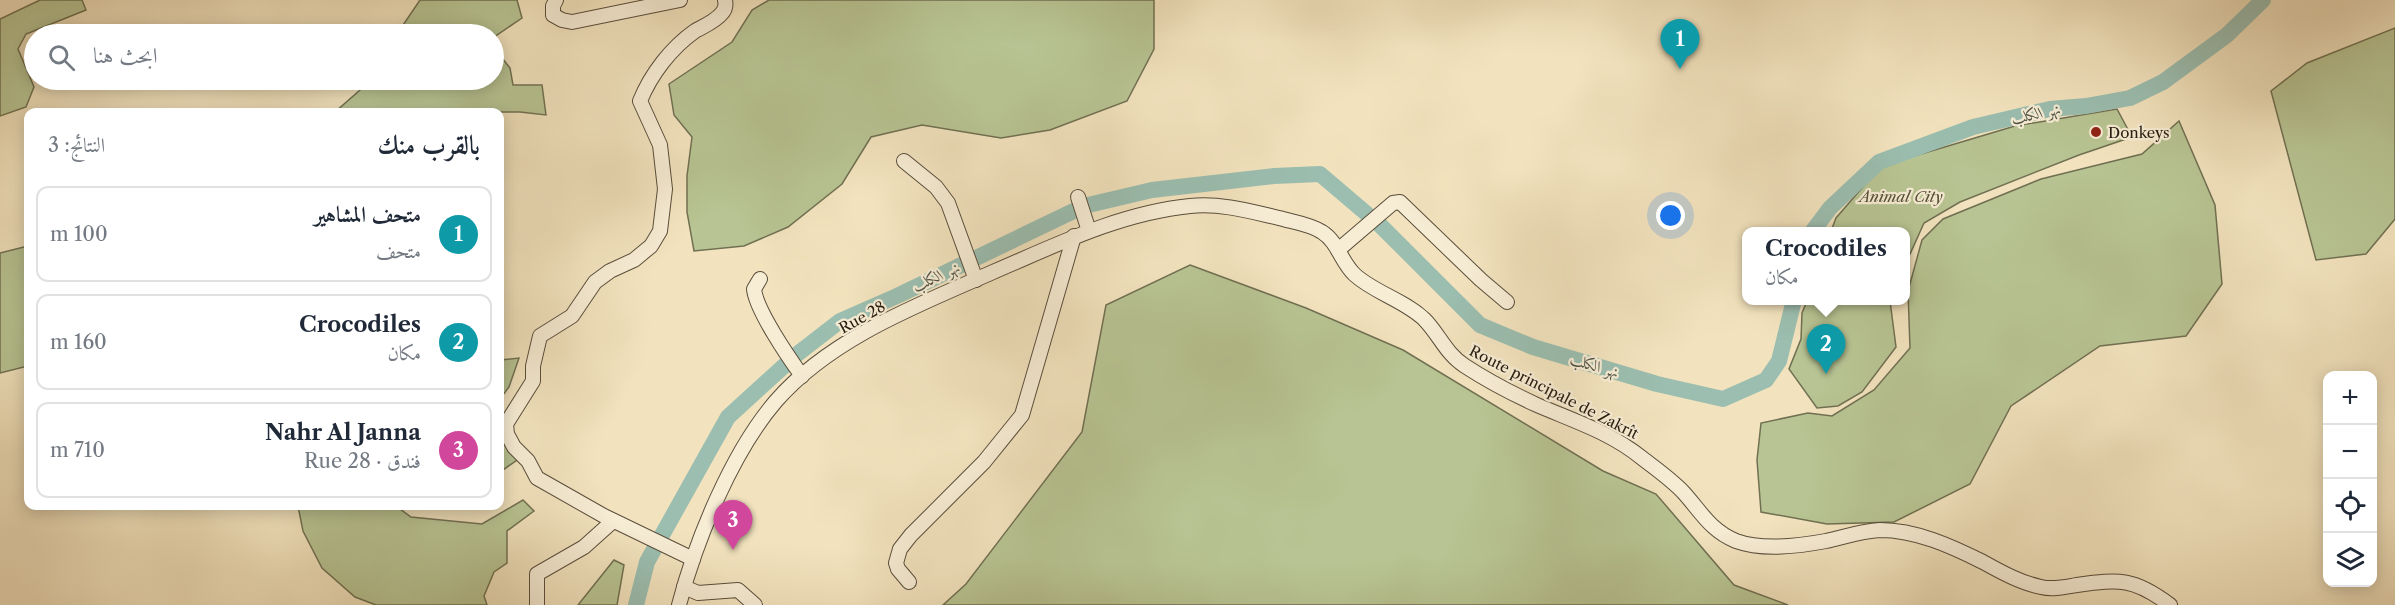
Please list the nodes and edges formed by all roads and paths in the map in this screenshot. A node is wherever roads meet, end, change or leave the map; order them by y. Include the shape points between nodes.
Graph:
1 (556, 0) edge
2 (680, 0) edge
3 (725, 0) edge
4 (904, 161) dead end
5 (1078, 197) dead end
6 (1226, 206) joint
7 (1088, 229) junction
8 (1074, 236) junction
9 (1338, 250) junction
10 (760, 279) dead end
11 (976, 280) junction
12 (1507, 302) dead end
13 (800, 373) junction
14 (613, 521) junction
15 (687, 556) junction
16 (909, 582) dead end
17 (684, 587) junction
18 (537, 605) edge
19 (679, 605) edge
20 (755, 605) edge
21 (2170, 605) edge

1 - 2 street via 553,15 572,22
3 - 14 street via 722,14 694,32 661,65 640,101 660,145 665,189 660,231 651,246 634,260 595,282 572,316 540,336 533,381 506,423 514,447 537,478
4 - 11 street via 936,187 948,203
5 - 7 street
6 - 7 street, Rue 28 via 1189,206
6 - 9 street, Route principale de Zakrît via 1309,226 1327,235
7 - 8 street, Rue 28
8 - 11 street, Rue 28
8 - 16 street via 1022,415 984,462 900,549 896,563
9 - 12 street via 1393,203 1400,202
9 - 21 street, Route principale de Zakrît via 1355,274 1420,315 1462,365 1618,441 1682,490 1708,525 1737,541 1788,546 1880,530 1922,537 2042,587 2123,581 2145,587
10 - 13 street via 754,292
11 - 13 street, Rue 28 via 872,330
13 - 15 street, Rue 28 via 746,442
14 - 15 street
14 - 18 street via 584,547 537,574
15 - 17 street, Rue 28
17 - 19 street, Rue 28
17 - 20 street via 698,593 738,590

